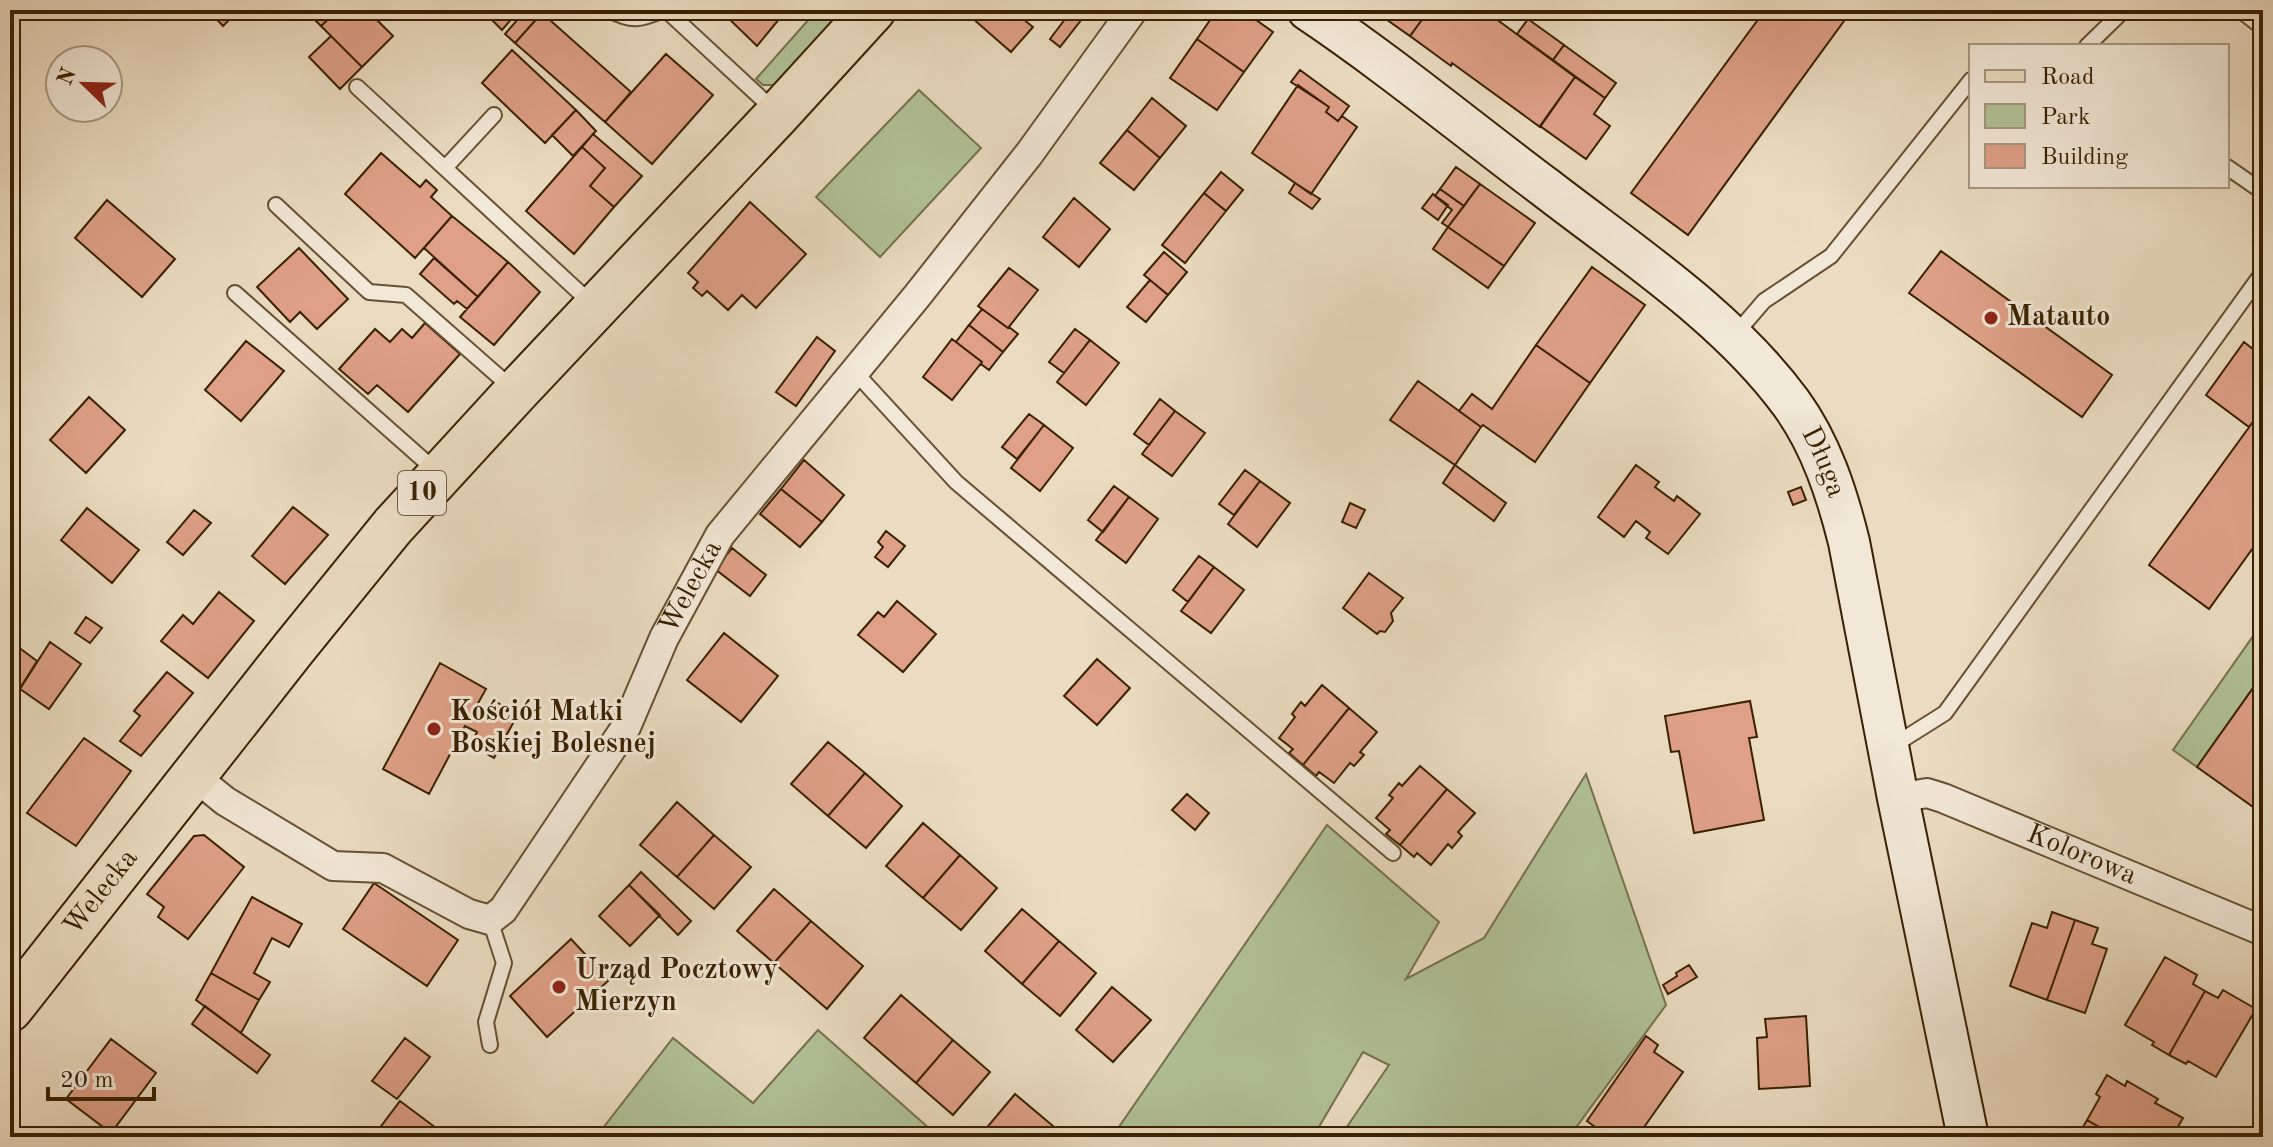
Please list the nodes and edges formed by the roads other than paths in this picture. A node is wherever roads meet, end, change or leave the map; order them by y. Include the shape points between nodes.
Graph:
1 (609, 10) edge
2 (665, 10) edge
3 (873, 10) edge
4 (1133, 10) edge
5 (1308, 10) edge
6 (2124, 10) edge
7 (2240, 10) edge
8 (2263, 28) edge
9 (2089, 44) edge
10 (1969, 83) edge
11 (357, 87) dead end
12 (778, 114) junction
13 (494, 115) dead end
14 (445, 168) junction
15 (2229, 168) edge
16 (2263, 192) edge
17 (276, 205) dead end
18 (2263, 272) edge
19 (235, 293) dead end
20 (595, 307) junction
21 (1733, 337) junction
22 (855, 372) junction
23 (516, 392) junction
24 (439, 474) junction
25 (1889, 748) junction
26 (193, 775) junction
27 (1898, 798) junction
28 (1393, 853) dead end
29 (490, 920) junction
30 (2263, 931) edge
31 (10, 1009) edge
32 (490, 1045) dead end
33 (1968, 1137) edge

1 - 2 lane via 642,19
2 - 12 lane
3 - 12 main road, Welecka / 10
4 - 22 street, Welecka via 1029,154
5 - 21 street, Długa
6 - 9 lane
7 - 8 lane
10 - 21 lane via 1831,256 1764,301
11 - 14 lane
12 - 20 main road, Welecka / 10
13 - 14 lane
14 - 20 lane
15 - 16 lane
17 - 23 lane via 369,292 406,295
18 - 25 lane via 1945,713
19 - 24 lane
20 - 23 main road, Welecka / 10
21 - 25 street, Długa via 1794,407 1840,503
22 - 28 lane via 956,482
22 - 29 street, Welecka via 720,535 664,638 626,727 520,888
23 - 24 main road, Welecka / 10
24 - 26 main road, Welecka / 10
25 - 27 street, Długa
26 - 29 street via 225,801 333,866 383,868
26 - 31 main road, Welecka / 10
27 - 30 street, Kolorowa via 1937,796
27 - 33 street, Długa
29 - 32 lane via 504,963 486,1022

